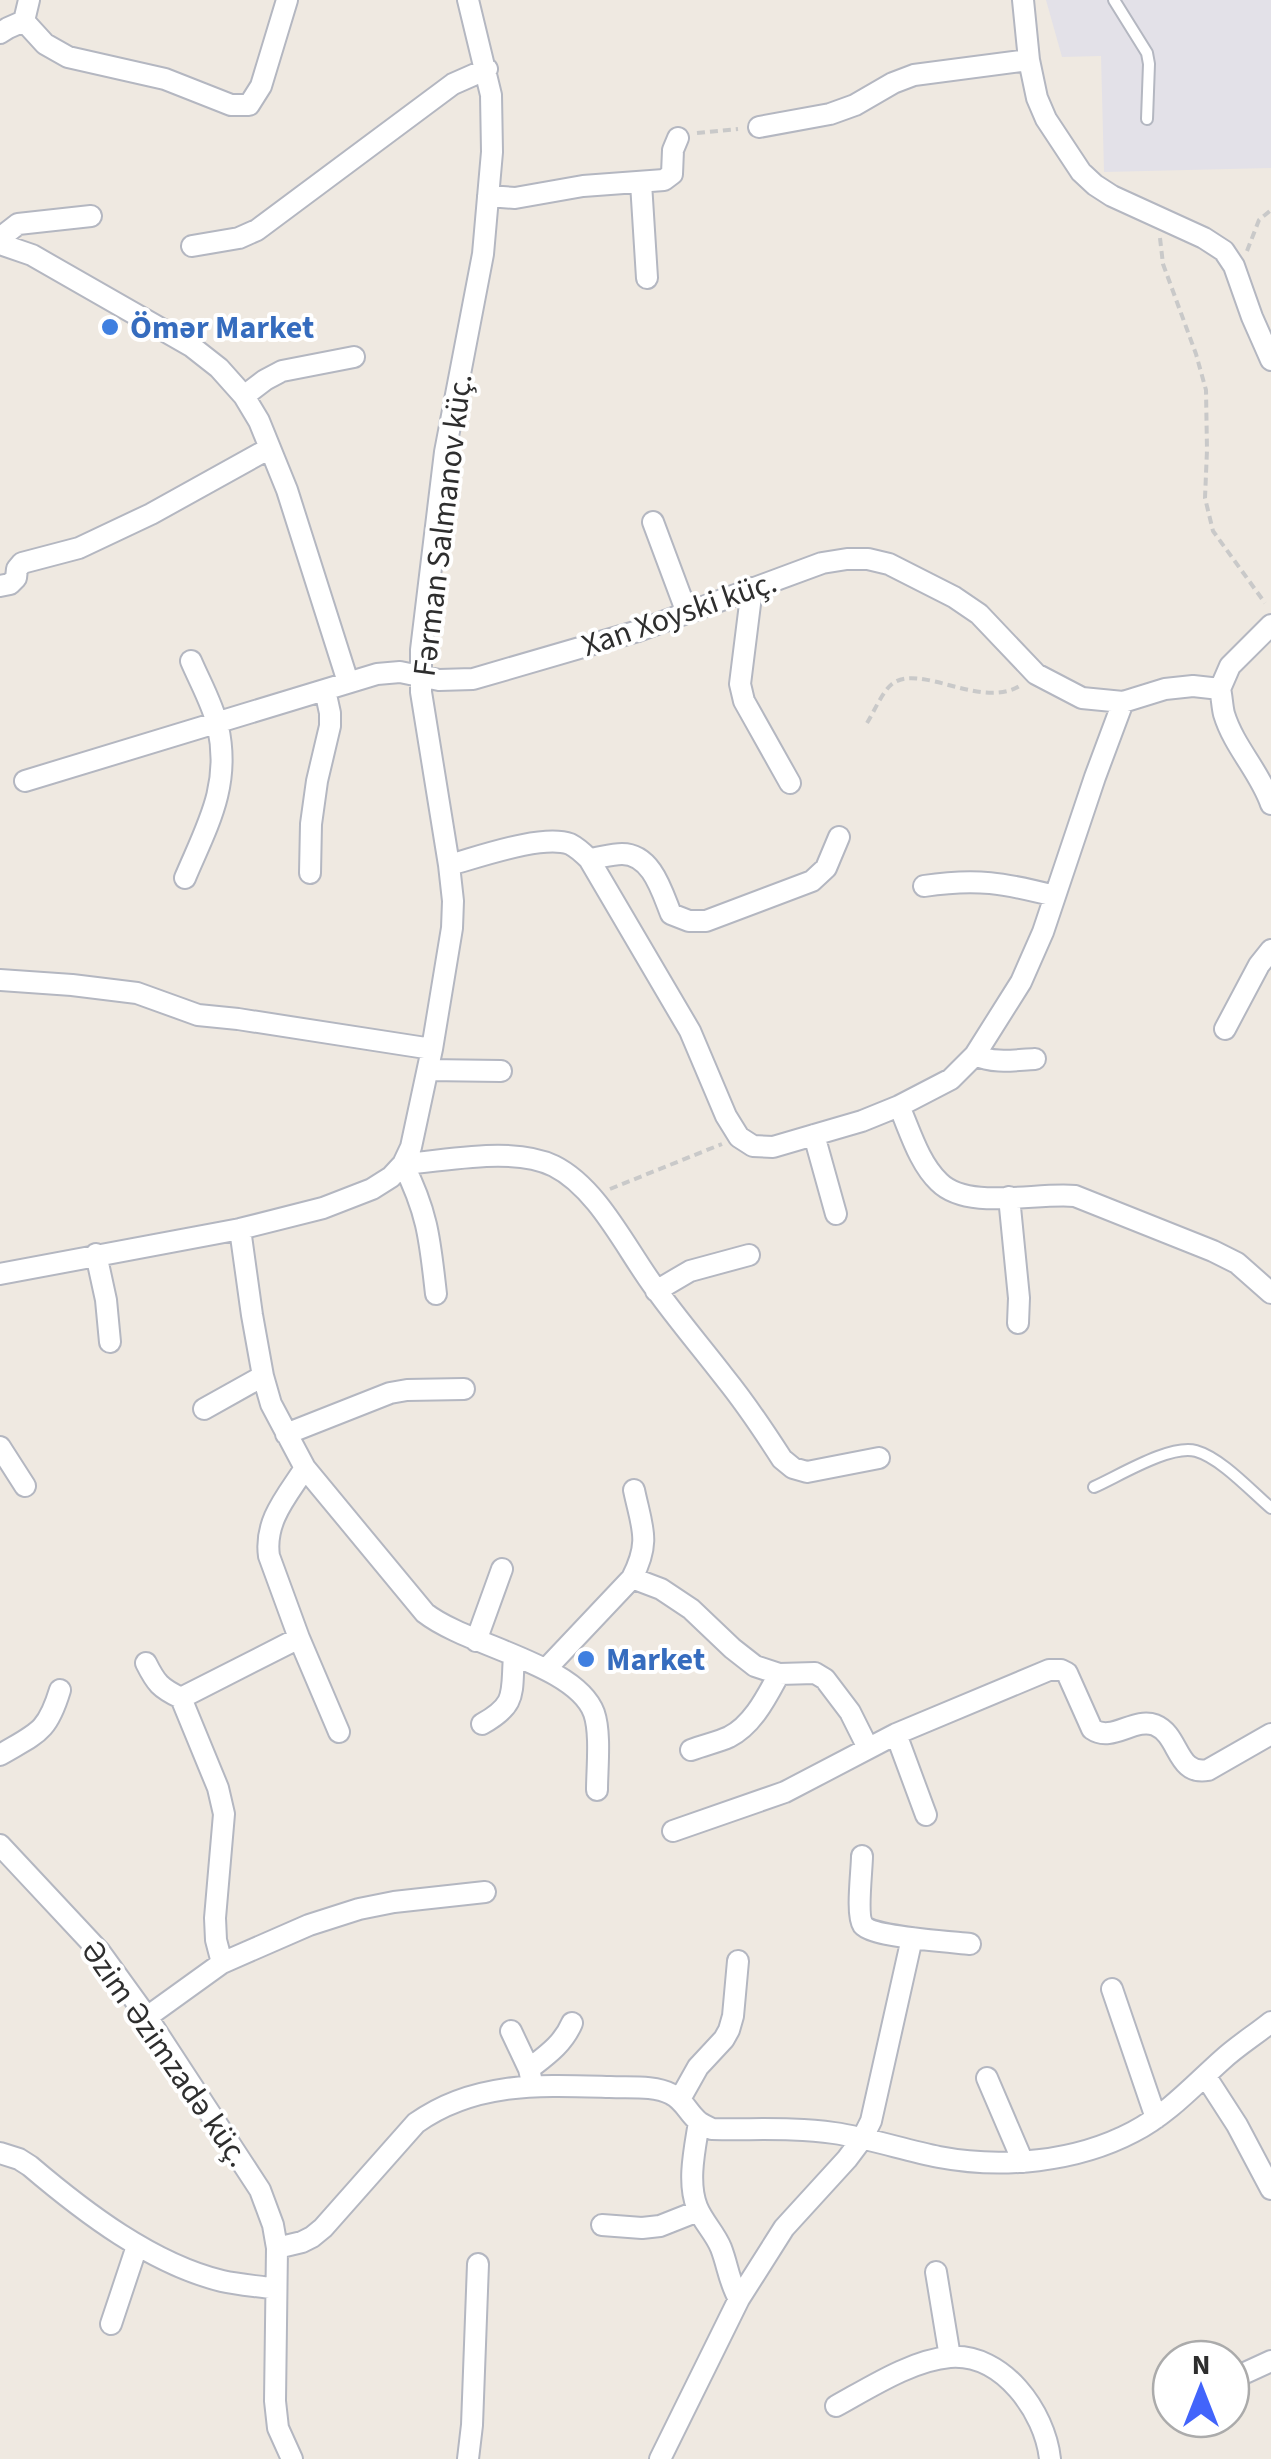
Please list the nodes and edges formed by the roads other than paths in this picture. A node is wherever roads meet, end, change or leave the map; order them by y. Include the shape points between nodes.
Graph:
1 (287, 0) edge
2 (468, 0) edge
3 (1023, 0) edge
4 (1114, 0) edge
5 (26, 11) edge
6 (0, 34) edge
7 (1029, 60) junction
8 (486, 70) junction
9 (1147, 119) dead end
10 (759, 127) road end
11 (678, 138) road end
12 (641, 182) junction
13 (488, 196) junction
14 (90, 216) dead end
15 (0, 241) edge
16 (192, 246) dead end
17 (647, 278) dead end
18 (354, 357) dead end
19 (1271, 360) edge
20 (244, 396) junction
21 (270, 448) junction
22 (653, 522) dead end
23 (0, 586) edge
24 (752, 588) junction
25 (687, 613) junction
26 (1271, 625) edge
27 (191, 661) dead end
28 (420, 674) junction
29 (348, 682) junction
30 (1220, 689) junction
31 (325, 690) junction
32 (1123, 702) junction
33 (218, 724) junction
34 (25, 781) dead end
35 (790, 783) dead end
36 (1271, 804) edge
37 (838, 836) dead end
38 (589, 859) junction
39 (449, 865) junction
40 (310, 873) dead end
41 (184, 878) dead end
42 (924, 886) dead end
43 (1054, 896) junction
44 (1271, 950) edge
45 (0, 980) edge
46 (1225, 1029) dead end
47 (976, 1055) junction
48 (1035, 1059) dead end
49 (430, 1060) junction
50 (501, 1071) dead end
51 (899, 1106) junction
52 (814, 1136) junction
53 (403, 1164) junction
54 (1008, 1197) junction
55 (836, 1214) dead end
56 (240, 1229) junction
57 (96, 1254) junction
58 (748, 1255) dead end
59 (0, 1274) edge
60 (656, 1291) junction
61 (436, 1294) dead end
62 (1271, 1294) edge
63 (1018, 1323) dead end
64 (110, 1342) dead end
65 (263, 1376) junction
66 (464, 1389) dead end
67 (204, 1409) dead end
68 (286, 1434) junction
69 (0, 1447) edge
70 (879, 1458) dead end
71 (306, 1468) junction
72 (25, 1486) dead end
73 (1094, 1487) dead end
74 (634, 1490) dead end
75 (1271, 1508) edge
76 (502, 1569) dead end
77 (632, 1578) junction
78 (299, 1638) junction
79 (476, 1641) junction
80 (514, 1656) junction
81 (146, 1663) dead end
82 (546, 1669) junction
83 (779, 1674) junction
84 (60, 1690) dead end
85 (181, 1698) junction
86 (482, 1724) dead end
87 (339, 1732) dead end
88 (896, 1734) junction
89 (1271, 1734) edge
90 (868, 1748) junction
91 (691, 1750) dead end
92 (0, 1755) edge
93 (597, 1790) dead end
94 (926, 1815) dead end
95 (673, 1831) dead end
96 (0, 1845) edge
97 (862, 1856) dead end
98 (485, 1892) dead end
99 (912, 1938) junction
100 (970, 1944) dead end
101 (738, 1960) dead end
102 (222, 1963) junction
103 (1112, 1989) dead end
104 (148, 2018) junction
105 (1271, 2022) edge
106 (572, 2023) dead end
107 (511, 2031) dead end
108 (1206, 2076) junction
109 (531, 2077) junction
110 (987, 2078) dead end
111 (680, 2099) junction
112 (1156, 2118) junction
113 (699, 2122) junction
114 (862, 2139) junction
115 (0, 2153) edge
116 (1023, 2162) junction
117 (1271, 2189) edge
118 (698, 2211) junction
119 (602, 2225) dead end
120 (138, 2246) junction
121 (276, 2248) junction
122 (478, 2264) dead end
123 (936, 2272) dead end
124 (276, 2289) junction
125 (739, 2299) junction
126 (111, 2324) dead end
127 (950, 2358) junction
128 (836, 2406) dead end
129 (292, 2459) edge
130 (468, 2459) edge
131 (660, 2459) edge
132 (1050, 2459) edge

1 - 5 street via 260,86 249,105 230,106 165,79 68,56 46,44
2 - 8 street, Fərman Salmanov küç.
3 - 7 street
4 - 9 lane via 1147,52
5 - 6 street
7 - 10 street via 914,75 855,106
7 - 19 street via 1046,119 1095,186 1224,251
8 - 13 street, Fərman Salmanov küç. via 493,124
8 - 16 street via 453,84 258,230
11 - 12 street via 670,178
12 - 13 street
12 - 17 street
13 - 28 street, Fərman Salmanov küç. via 445,452
14 - 15 street via 18,224
15 - 20 street via 191,346
18 - 20 street via 282,371
20 - 21 street
21 - 23 street via 79,548 22,563 16,578
21 - 29 street
22 - 25 street
24 - 25 street, Xan Xoyski küç.
24 - 32 street, Xan Xoyski küç. via 847,558 889,564 978,614 1036,674 1082,698
24 - 35 street via 740,684
25 - 28 street, Xan Xoyski küç. via 472,678
26 - 30 street via 1230,666
27 - 33 street
28 - 29 street, Xan Xoyski küç.
28 - 39 street, Fərman Salmanov küç.
29 - 31 street, Xan Xoyski küç.
30 - 32 street, Xan Xoyski küç. via 1166,689
30 - 36 street via 1224,714
31 - 33 street, Xan Xoyski küç.
31 - 40 street via 330,726 315,796
32 - 43 street
33 - 34 street, Xan Xoyski küç.
33 - 41 street via 218,797
37 - 38 street via 826,868 812,881 706,920 671,914 656,877 640,860 626,854
38 - 39 street via 552,842
38 - 52 street via 690,1032 739,1137 773,1147
39 - 49 street, Fərman Salmanov küç. via 452,928
42 - 43 street via 1002,882
43 - 47 street via 1022,982
44 - 46 street
45 - 49 street via 136,993 198,1015
47 - 48 street
47 - 51 street via 951,1079
49 - 50 street
49 - 53 street, Fərman Salmanov küç.
51 - 52 street
51 - 54 street via 941,1185 960,1195
52 - 55 street
53 - 56 street via 372,1189
53 - 60 street via 494,1156 552,1165 592,1197
53 - 61 street via 426,1218
54 - 62 street via 1075,1196 1238,1263
54 - 63 street
56 - 57 street
56 - 65 street
57 - 59 street
57 - 64 street
58 - 60 street via 690,1271
60 - 70 street via 793,1468 808,1472
65 - 67 street
65 - 68 street
66 - 68 street via 390,1393
68 - 71 street
69 - 72 street
71 - 78 street via 270,1525 267,1542
71 - 79 street via 424,1613
73 - 75 lane via 1174,1451 1198,1452
74 - 77 street via 644,1538
76 - 79 street
77 - 82 street
77 - 83 street via 661,1589 755,1666
78 - 85 street
78 - 87 street
79 - 80 street
80 - 82 street
80 - 86 street via 510,1702
81 - 85 street via 163,1690
82 - 93 street via 572,1685 594,1711
83 - 90 street via 825,1679
83 - 91 street via 743,1727
84 - 92 street via 47,1723
85 - 102 street via 224,1814 215,1918
88 - 89 street via 1049,1670 1067,1673 1098,1734 1154,1724 1198,1772
88 - 90 street
88 - 94 street
90 - 95 street via 785,1792
96 - 104 street, Əzim Əzimzadə küç. via 100,1952
97 - 99 street via 862,1924
98 - 102 street via 359,1909
99 - 100 street
99 - 114 street
101 - 111 street via 729,2030
102 - 104 street
103 - 112 street
104 - 121 street, Əzim Əzimzadə küç. via 260,2190
105 - 108 street
106 - 109 street
107 - 109 street
108 - 112 street
108 - 117 street
109 - 111 street via 652,2089
109 - 121 street via 433,2111 312,2237
110 - 116 street
111 - 113 street
112 - 116 street via 1110,2141
113 - 114 street via 712,2129 803,2130
113 - 118 street
114 - 116 street via 940,2157
114 - 125 street via 784,2228
115 - 120 street via 30,2166
118 - 119 street via 660,2226
118 - 125 street via 722,2250
120 - 124 street via 204,2276
120 - 126 street
121 - 124 street, Əzim Əzimzadə küç.
122 - 130 street
123 - 127 street
124 - 129 street, Əzim Əzimzadə küç. via 274,2401
125 - 131 street
127 - 128 street via 913,2367
127 - 132 street via 975,2360 1024,2395 1042,2424

